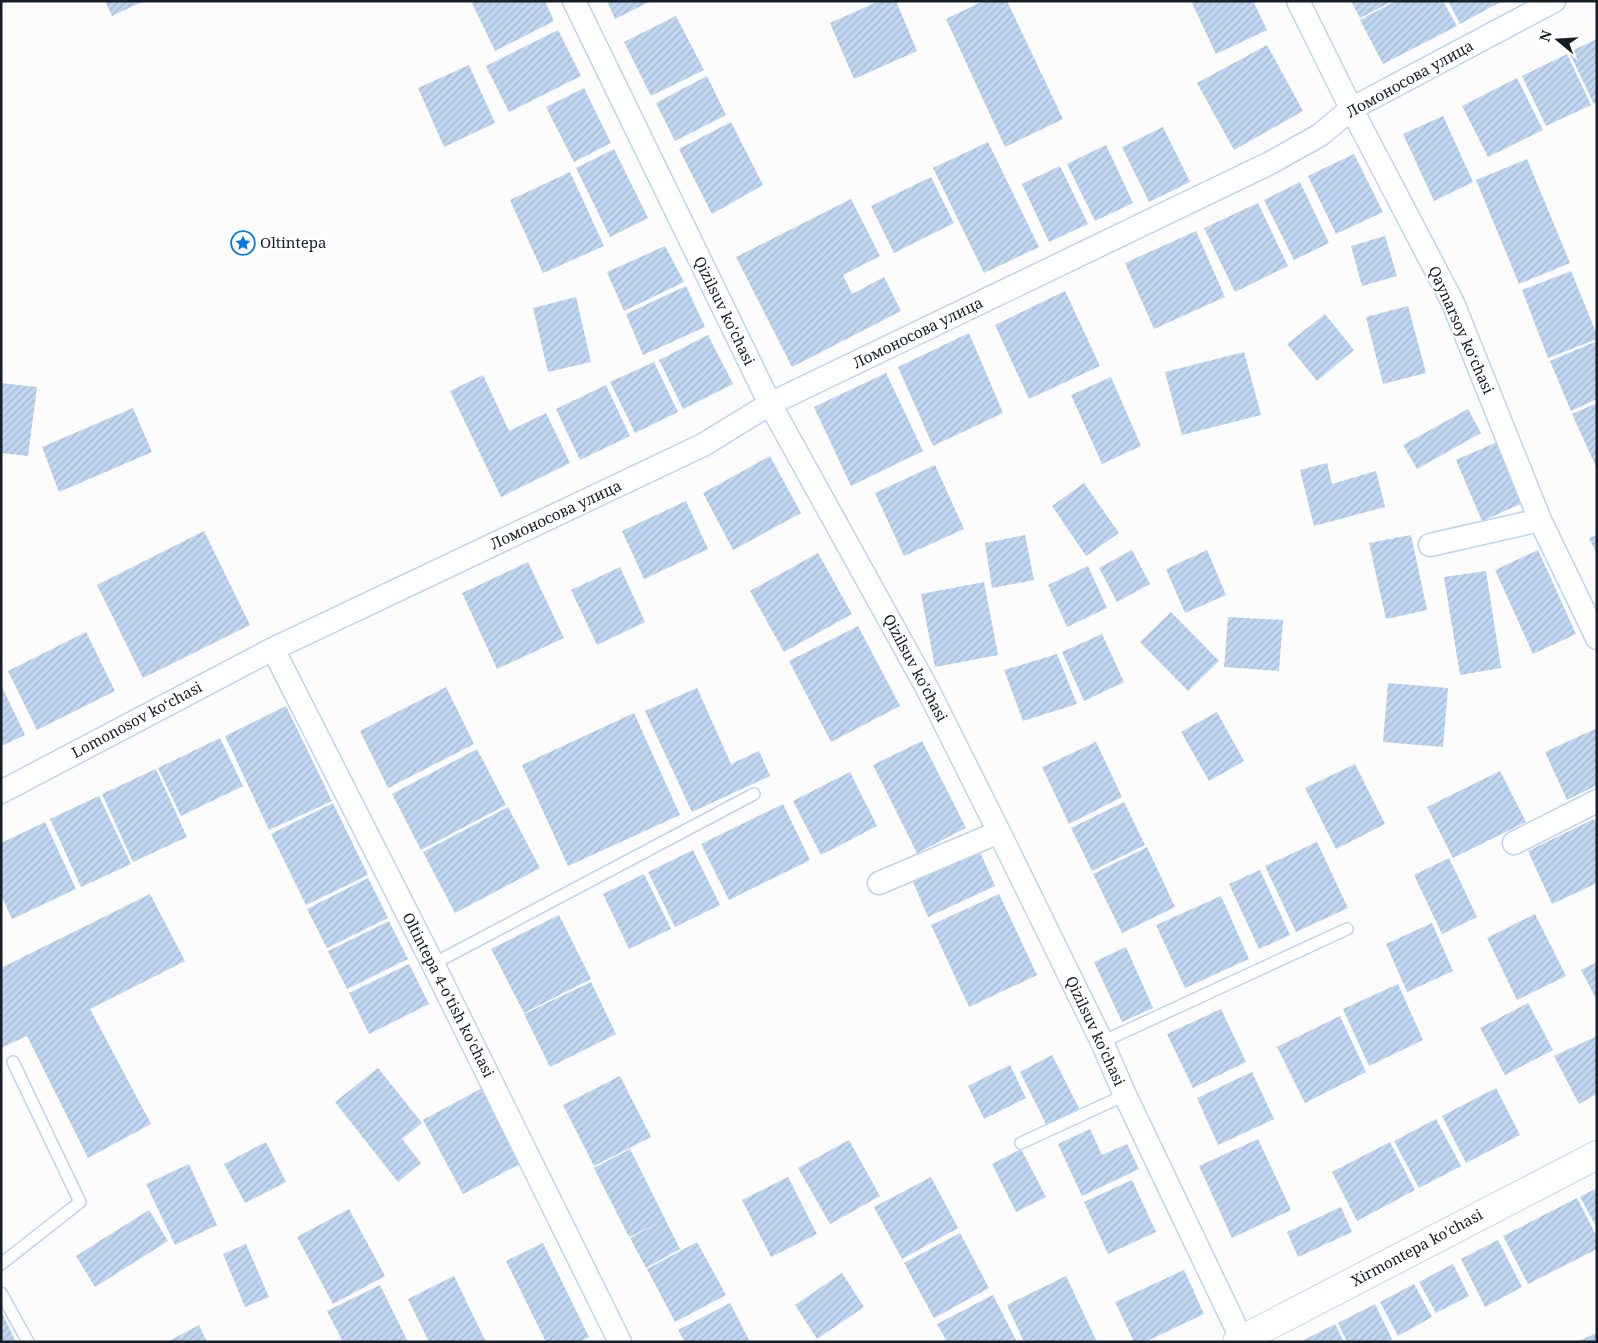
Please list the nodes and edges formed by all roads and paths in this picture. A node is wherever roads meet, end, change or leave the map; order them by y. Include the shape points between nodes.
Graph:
1 (574, 1) edge
2 (1298, 1) edge
3 (1554, 1) edge
4 (1351, 108) junction
5 (770, 404) junction
6 (1540, 520) junction
7 (1430, 545) dead end
8 (1597, 638) edge
9 (273, 650) junction
10 (1, 792) edge
11 (754, 794) dead end
12 (1597, 802) edge
13 (999, 832) junction
14 (1514, 843) dead end
15 (879, 883) dead end
16 (1347, 929) dead end
17 (433, 964) junction
18 (1102, 1042) junction
19 (13, 1062) dead end
20 (1126, 1095) junction
21 (1021, 1143) dead end
22 (1597, 1155) edge
23 (1, 1264) edge
24 (1, 1292) edge
25 (1241, 1341) edge
26 (28, 1342) edge
27 (620, 1342) edge

1 - 5 street, Qizilsuv ko'chasi
2 - 4 street, Qaynarsoy koʻchasi
3 - 4 street, Ломоносова улица
4 - 5 street, Ломоносова улица via 1320,135 1270,163
4 - 6 street, Qaynarsoy koʻchasi via 1453,302
5 - 9 street, Ломоносова улица via 703,445
5 - 13 street, Qizilsuv ko'chasi via 927,688
6 - 7 street
6 - 8 street, Qaynarsoy koʻchasi
9 - 10 street, Lomonosov koʻchasi
9 - 17 street, Oltintepa 4-o'tish ko'chasi
11 - 17 lane
12 - 14 street
13 - 15 street
13 - 18 street, Qizilsuv ko'chasi
16 - 18 lane
17 - 27 street, Oltintepa 4-o'tish ko'chasi
18 - 20 street, Qizilsuv ko'chasi
19 - 23 lane via 80,1202
20 - 21 lane
20 - 25 street, Qizilsuv ko'chasi
22 - 25 street, Xirmontepa ko'chasi
24 - 26 lane

